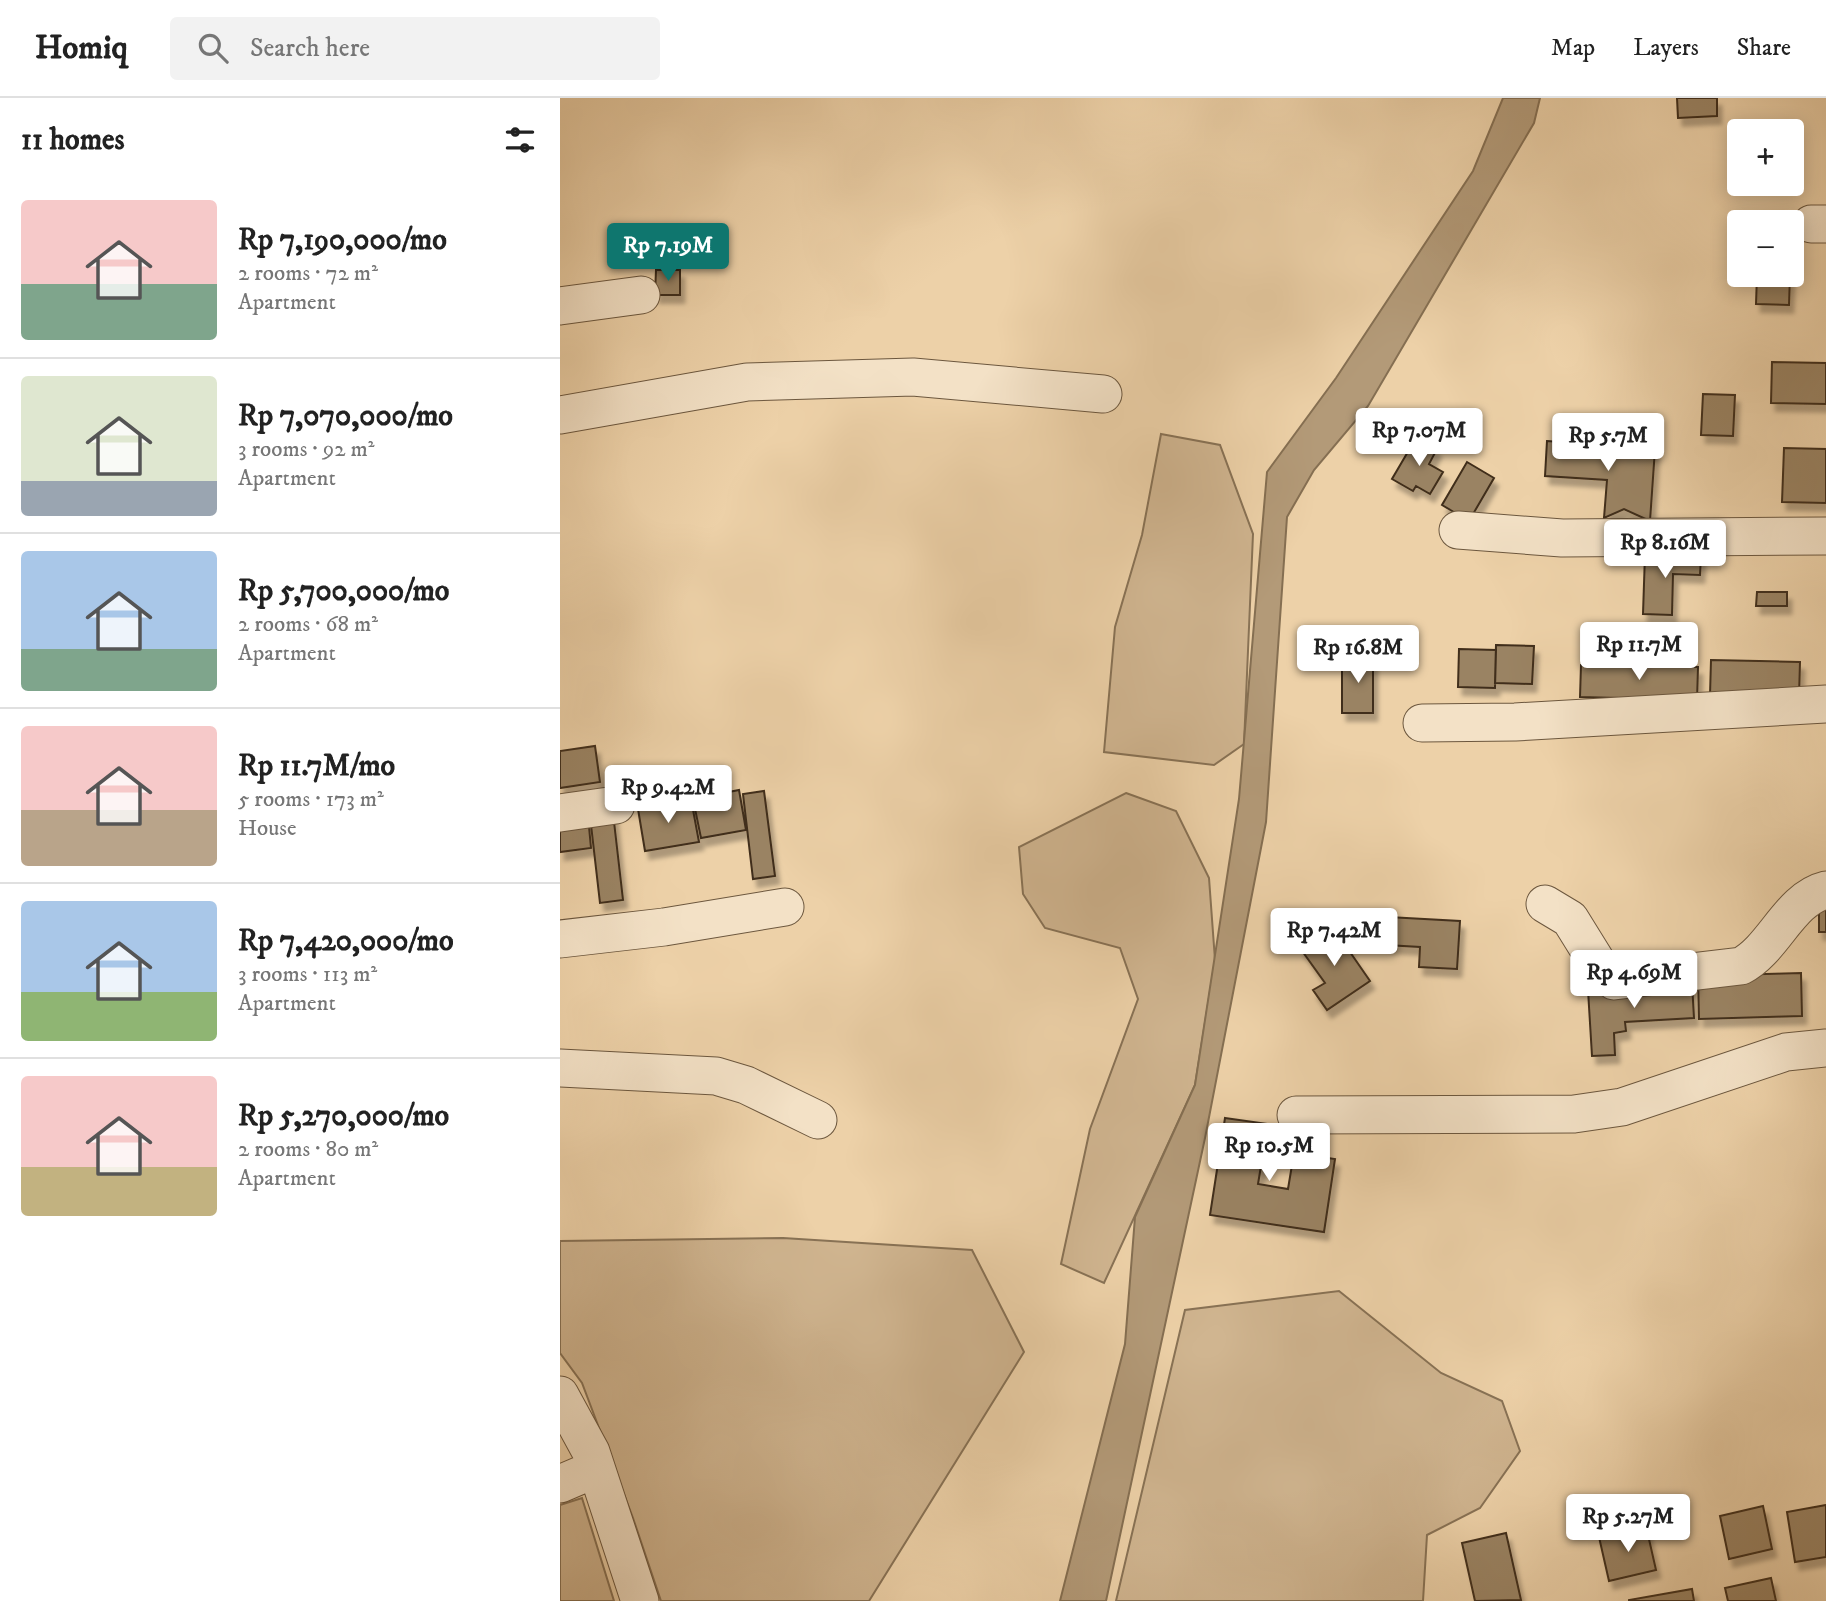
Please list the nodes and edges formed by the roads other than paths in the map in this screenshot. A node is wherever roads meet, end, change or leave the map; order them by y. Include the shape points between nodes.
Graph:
1 (641, 295) dead end
2 (560, 306) edge
3 (1102, 394) dead end
4 (560, 415) edge
5 (1458, 530) dead end
6 (1826, 536) edge
7 (1826, 704) edge
8 (1422, 723) dead end
9 (616, 805) dead end
10 (560, 813) edge
11 (1826, 890) edge
12 (1545, 904) dead end
13 (785, 907) dead end
14 (560, 939) edge
15 (1826, 1048) edge
16 (560, 1068) edge
17 (1296, 1115) dead end
18 (818, 1120) dead end
19 (560, 1395) edge
20 (595, 1469) junction
21 (560, 1484) edge
22 (640, 1601) edge

1 - 2 street
3 - 4 street via 913,377 747,382
5 - 6 street via 1576,538
7 - 8 street
9 - 10 street
11 - 12 street via 1805,901 1758,954 1741,966 1614,981 1601,969 1570,919
13 - 14 street
15 - 17 street via 1786,1052 1622,1107 1574,1114
16 - 18 street via 716,1076 746,1085
19 - 20 street
20 - 21 street
20 - 22 street

